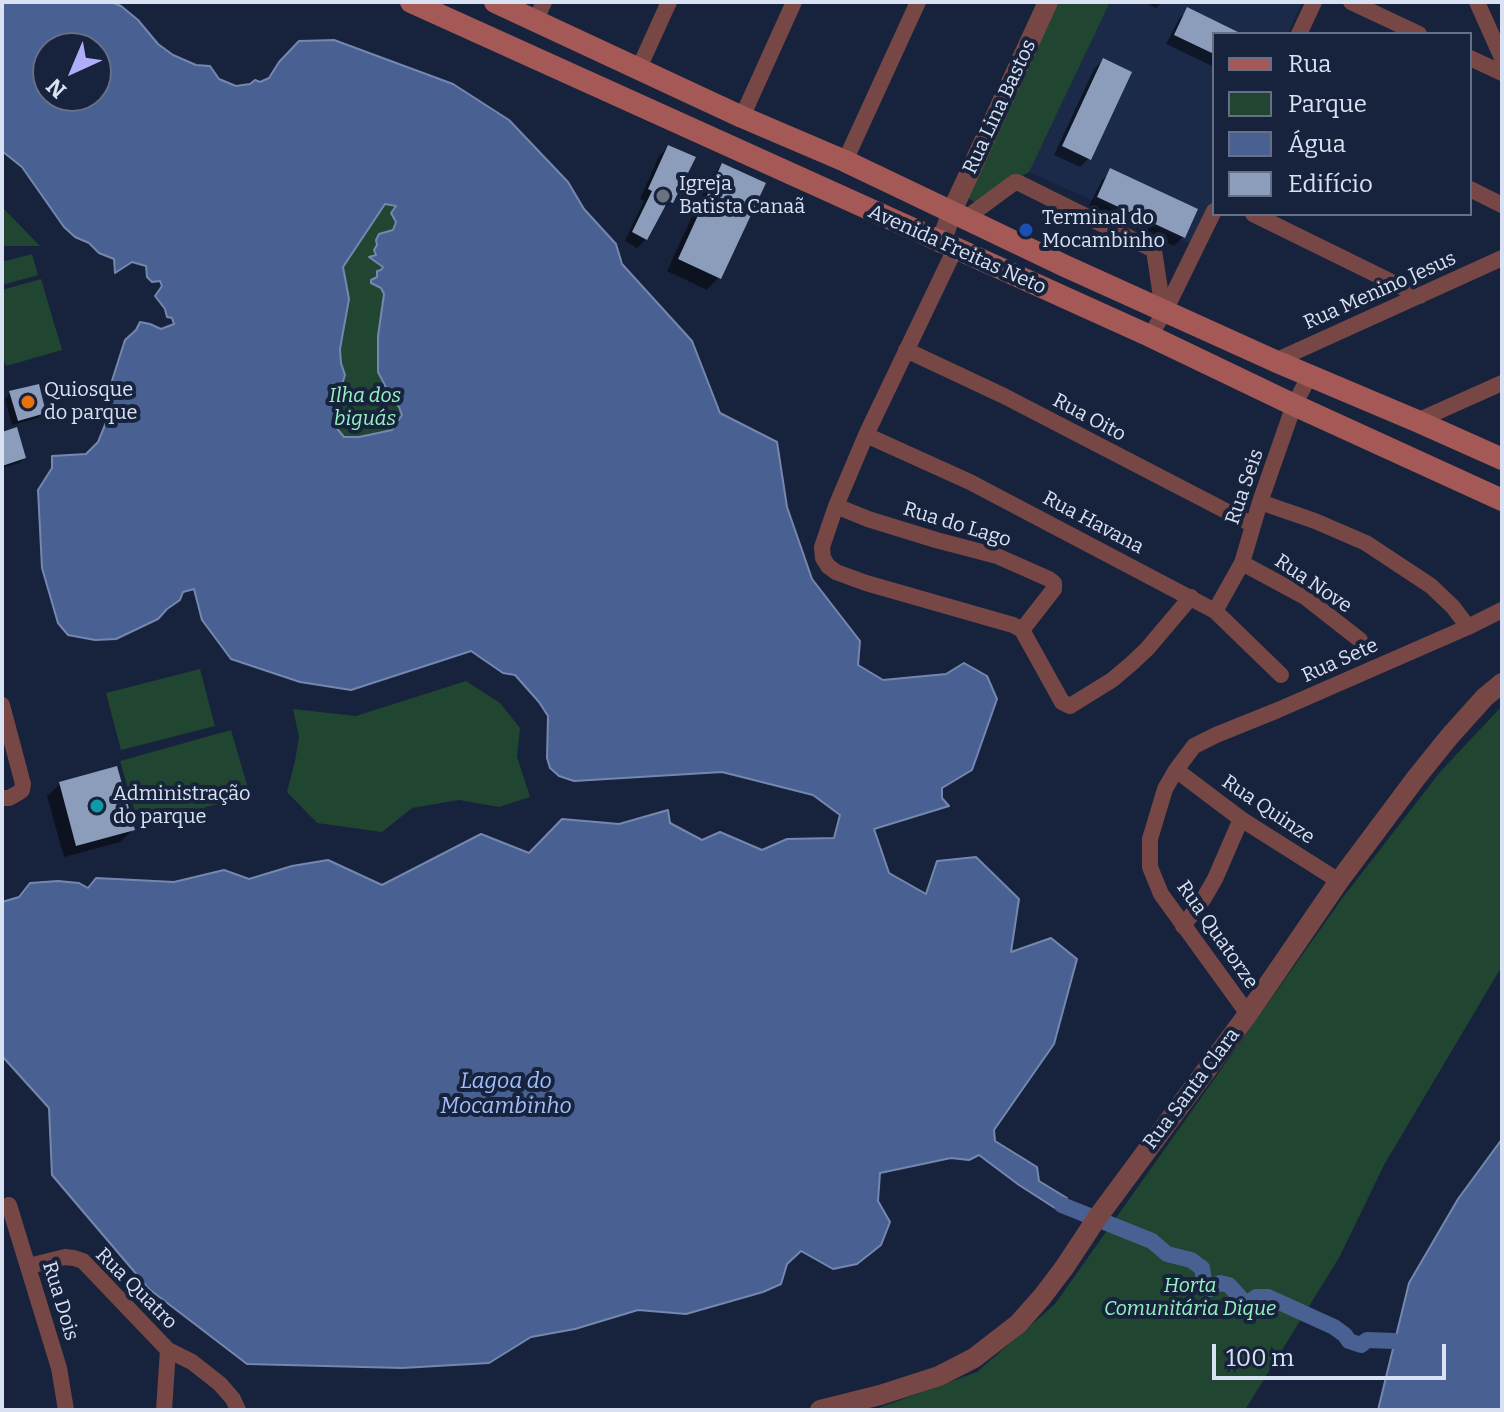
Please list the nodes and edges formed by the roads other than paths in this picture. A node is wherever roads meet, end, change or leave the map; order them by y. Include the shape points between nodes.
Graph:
1 (411, 2) edge
2 (495, 2) edge
3 (669, 2) edge
4 (794, 2) edge
5 (918, 2) edge
6 (1048, 2) edge
7 (1314, 2) edge
8 (1351, 2) edge
9 (1477, 2) edge
10 (460, 12) edge
11 (539, 12) edge
12 (1300, 32) edge
13 (1415, 32) edge
14 (1502, 58) edge
15 (1472, 59) edge
16 (639, 68) junction
17 (1502, 73) edge
18 (675, 85) junction
19 (662, 116) junction
20 (742, 117) junction
21 (845, 161) junction
22 (1472, 190) edge
23 (1502, 205) edge
24 (959, 215) junction
25 (1212, 215) edge
26 (1257, 216) edge
27 (948, 246) junction
28 (1502, 258) edge
29 (1420, 296) junction
30 (1164, 311) junction
31 (1150, 336) junction
32 (906, 350) junction
33 (1275, 361) junction
34 (1310, 375) junction
35 (1502, 383) edge
36 (1294, 405) junction
37 (1417, 421) junction
38 (866, 435) junction
39 (1502, 459) edge
40 (1502, 500) edge
41 (1260, 502) junction
42 (836, 506) junction
43 (1253, 525) junction
44 (1242, 563) junction
45 (1191, 597) junction
46 (1502, 610) edge
47 (1215, 611) junction
48 (1468, 627) junction
49 (1022, 630) junction
50 (1360, 640) dead end
51 (1281, 675) dead end
52 (1502, 683) edge
53 (2, 705) edge
54 (1194, 746) joint
55 (1176, 770) junction
56 (2, 798) edge
57 (1241, 819) junction
58 (1339, 881) junction
59 (1183, 926) junction
60 (1248, 1014) junction
61 (9, 1205) dead end
62 (29, 1266) junction
63 (168, 1350) junction
64 (66, 1410) edge
65 (164, 1410) edge
66 (238, 1410) edge
67 (820, 1410) edge

1 - 10 main road, Avenida Freitas Neto
2 - 11 main road, Avenida Freitas Neto
3 - 16 street
4 - 20 street
5 - 21 street
6 - 24 street, Rua Lina Bastos
7 - 12 street
8 - 13 street
9 - 14 street
10 - 19 main road, Avenida Freitas Neto
11 - 16 main road, Avenida Freitas Neto
15 - 17 street
16 - 18 main road, Avenida Freitas Neto
18 - 19 main road
18 - 20 main road, Avenida Freitas Neto
19 - 27 main road, Avenida Freitas Neto
20 - 21 main road, Avenida Freitas Neto
21 - 24 main road, Avenida Freitas Neto
22 - 23 street
24 - 27 street, Rua Lina Bastos
24 - 30 main road, Avenida Freitas Neto
24 - 30 street via 1017,182 1154,250
25 - 30 street
26 - 29 street
27 - 31 main road, Avenida Freitas Neto
27 - 32 street
28 - 29 street, Rua Menino Jesus
29 - 33 street, Rua Menino Jesus
30 - 31 street
30 - 33 main road, Avenida Freitas Neto
31 - 36 main road, Avenida Freitas Neto
32 - 38 street
32 - 43 street, Rua Oito
33 - 34 main road, Avenida Freitas Neto
34 - 36 street, Rua Seis
34 - 37 main road, Avenida Freitas Neto
35 - 37 street
36 - 40 main road, Avenida Freitas Neto
36 - 41 street, Rua Seis
37 - 39 main road, Avenida Freitas Neto
38 - 42 street
38 - 45 street, Rua Havana via 970,482
41 - 43 street, Rua Seis
41 - 48 street via 1366,543 1431,586
42 - 49 street via 822,547 823,558 836,572
42 - 49 street, Rua do Lago via 997,556 1049,579 1054,589
43 - 44 street, Rua Seis
44 - 47 street, Rua Seis
44 - 50 street, Rua Nove via 1305,597
45 - 47 street, Rua Havana
45 - 49 street via 1131,664 1070,706 1062,702
46 - 48 street, Rua Sete
47 - 51 street, Rua Havana
48 - 54 street, Rua Sete
52 - 58 street, Rua Santa Clara via 1449,737
53 - 56 street via 23,784 18,793
54 - 55 street, Rua Quatorze
55 - 57 street, Rua Quinze
55 - 59 street, Rua Quatorze via 1150,839 1150,867
57 - 58 street, Rua Quinze
57 - 59 street via 1215,879
58 - 60 street, Rua Santa Clara
59 - 60 street, Rua Quatorze
60 - 67 street, Rua Santa Clara via 1018,1324 974,1358 939,1376
61 - 62 street, Rua Dois
62 - 63 street, Rua Quatro via 65,1257 83,1261
62 - 64 street, Rua Dois
63 - 65 street
63 - 66 street, Rua Quatro via 207,1372

